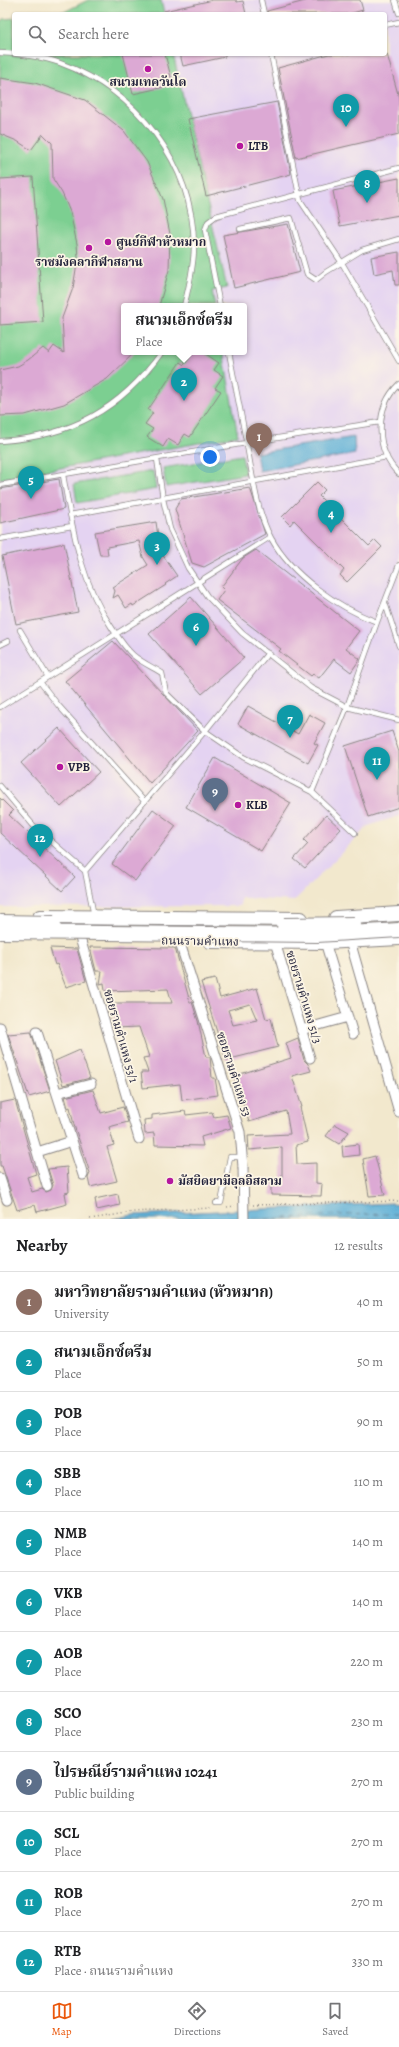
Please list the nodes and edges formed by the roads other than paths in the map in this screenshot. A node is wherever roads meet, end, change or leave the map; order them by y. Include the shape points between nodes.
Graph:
1 (261, 0) edge
2 (395, 0) edge
3 (264, 12) edge
4 (399, 13) edge
5 (399, 22) edge
6 (387, 25) edge
7 (0, 54) edge
8 (12, 54) edge
9 (30, 56) edge
10 (271, 56) edge
11 (399, 168) edge
12 (299, 194) junction
13 (240, 230) dead end
14 (399, 240) edge
15 (342, 263) junction
16 (185, 303) edge
17 (219, 303) edge
18 (160, 355) edge
19 (230, 355) edge
20 (399, 361) edge
21 (399, 384) edge
22 (380, 422) junction
23 (0, 441) edge
24 (246, 443) junction
25 (387, 457) junction
26 (156, 459) junction
27 (399, 474) edge
28 (63, 475) junction
29 (253, 482) junction
30 (0, 485) edge
31 (163, 499) junction
32 (70, 515) junction
33 (72, 526) junction
34 (270, 537) junction
35 (0, 539) edge
36 (399, 565) edge
37 (197, 582) junction
38 (385, 603) junction
39 (376, 622) junction
40 (20, 630) dead end
41 (116, 635) junction
42 (8, 641) dead end
43 (0, 645) edge
44 (399, 646) edge
45 (268, 653) junction
46 (48, 677) junction
47 (40, 682) junction
48 (0, 707) edge
49 (347, 707) junction
50 (399, 720) edge
51 (205, 731) junction
52 (0, 786) edge
53 (312, 792) junction
54 (144, 801) junction
55 (355, 833) dead end
56 (85, 871) junction
57 (399, 914) edge
58 (0, 917) edge
59 (94, 917) junction
60 (236, 918) junction
61 (258, 918) junction
62 (328, 918) junction
63 (302, 919) junction
64 (399, 920) edge
65 (0, 922) edge
66 (399, 930) edge
67 (0, 932) edge
68 (0, 937) edge
69 (80, 938) junction
70 (399, 938) edge
71 (179, 940) junction
72 (237, 941) junction
73 (350, 941) junction
74 (259, 942) junction
75 (275, 942) junction
76 (305, 942) junction
77 (327, 942) junction
78 (348, 1018) junction
79 (0, 1027) edge
80 (301, 1030) junction
81 (37, 1032) dead end
82 (353, 1034) dead end
83 (310, 1058) dead end
84 (91, 1084) dead end
85 (57, 1093) junction
86 (399, 1112) edge
87 (139, 1139) dead end
88 (72, 1141) junction
89 (37, 1152) junction
90 (242, 1157) junction
91 (83, 1175) dead end
92 (0, 1178) edge
93 (47, 1186) dead end
94 (7, 1200) dead end
95 (216, 1203) dead end
96 (244, 1219) edge

1 - 3 lane
2 - 4 lane
5 - 6 lane
7 - 8 lane
9 - 16 lane via 59,62 91,76 120,95 145,119 166,147 181,178 190,212 194,246 191,281
10 - 12 lane
11 - 12 lane
12 - 15 lane via 300,200
12 - 17 lane via 216,216 208,222 205,230
13 - 15 lane via 291,218 308,277 316,280
14 - 15 lane via 362,250
15 - 20 lane
18 - 23 lane via 147,374 122,398 93,418 61,431 27,440
19 - 24 lane
21 - 22 lane via 385,405
22 - 24 lane
22 - 25 lane via 381,440
24 - 26 lane
24 - 29 lane
25 - 27 lane
25 - 29 lane
26 - 28 lane
26 - 31 lane
28 - 30 lane
28 - 32 lane
29 - 31 lane
29 - 34 lane
31 - 32 lane
31 - 37 lane via 174,540
32 - 33 lane
33 - 35 lane
33 - 41 lane via 87,582 100,611
34 - 37 lane
34 - 39 lane via 286,560 313,585 345,608
36 - 38 lane
37 - 41 lane
37 - 45 lane via 242,633
38 - 39 lane
38 - 44 lane
39 - 49 lane
40 - 46 lane
41 - 46 lane
41 - 51 lane via 133,655 162,673 166,694
42 - 43 lane
45 - 49 lane via 311,688
45 - 51 lane
46 - 47 lane
47 - 48 lane
47 - 54 lane
49 - 50 lane
49 - 53 lane
51 - 53 lane via 243,757
51 - 54 lane
52 - 56 lane via 33,825
53 - 55 lane
54 - 56 lane
56 - 59 lane
57 - 62 main road, ถนนรามคำแหง
58 - 59 main road, ถนนรามคำแหง
59 - 60 main road, ถนนรามคำแหง
60 - 61 main road, ถนนรามคำแหง
60 - 72 main road
61 - 63 main road, ถนนรามคำแหง
61 - 74 main road
62 - 63 main road, ถนนรามคำแหง
62 - 77 main road
63 - 76 main road
64 - 65 main road, ถนนรามคำแหง, bridge via 313,925
66 - 67 main road, ถนนรามคำแหง, bridge via 317,935
68 - 69 main road, ถนนรามคำแหง
69 - 71 main road, ถนนรามคำแหง
69 - 87 street, ซอยรามคำแหง 53/1
70 - 73 main road, ถนนรามคำแหง
71 - 72 main road, ถนนรามคำแหง
71 - 90 street, ซอยรามคำแหง 53 via 240,1132
72 - 74 main road, ถนนรามคำแหง
73 - 77 main road, ถนนรามคำแหง
73 - 86 street
74 - 75 main road, ถนนรามคำแหง
75 - 76 main road, ถนนรามคำแหง
75 - 80 street, ซอยรามคำแหง 51/3
76 - 77 main road, ถนนรามคำแหง
77 - 78 street
78 - 80 street
78 - 82 street
79 - 89 street
80 - 83 street, ซอยรามคำแหง 51/3
81 - 85 street
84 - 85 street
85 - 88 street
88 - 89 street
88 - 91 street
89 - 93 street
90 - 95 lane via 230,1156 221,1203
90 - 96 street, ซอยรามคำแหง 53, bridge
92 - 94 street

